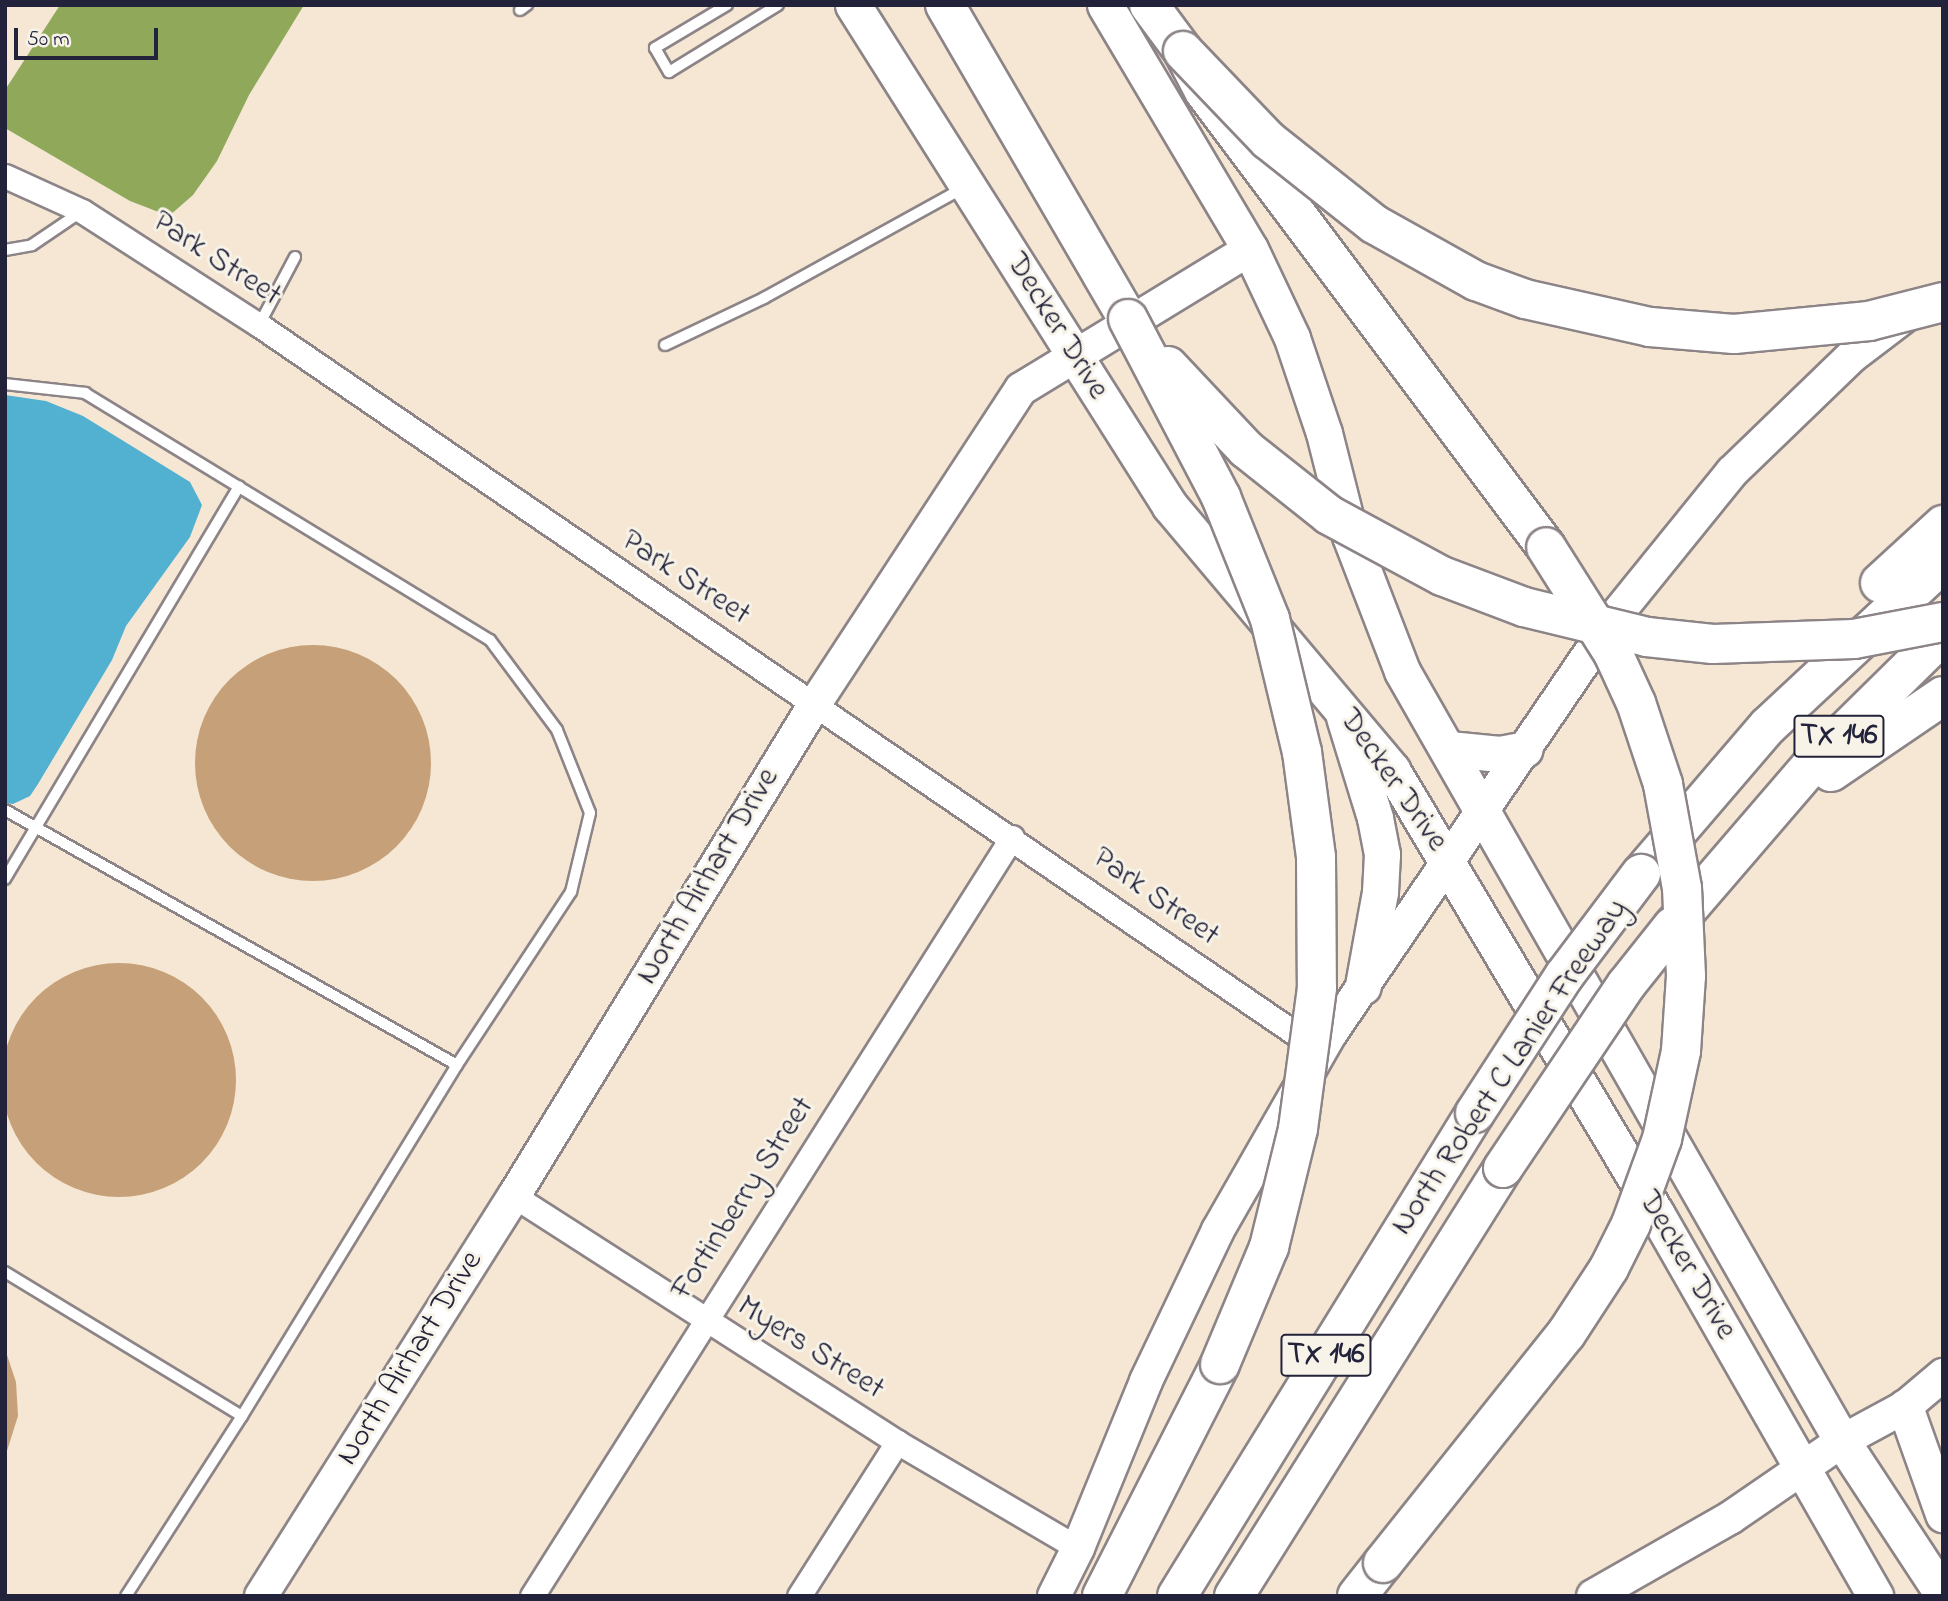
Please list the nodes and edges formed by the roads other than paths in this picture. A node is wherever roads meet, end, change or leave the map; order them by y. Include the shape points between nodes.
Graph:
1 (727, 5) edge
2 (778, 5) edge
3 (853, 5) edge
4 (945, 5) edge
5 (1105, 5) edge
6 (1149, 5) edge
7 (1183, 51) junction
8 (5, 176) edge
9 (968, 186) junction
10 (82, 211) junction
11 (1250, 249) junction
12 (5, 250) edge
13 (295, 257) dead end
14 (1943, 288) edge
15 (1943, 302) edge
16 (1128, 319) junction
17 (259, 325) junction
18 (666, 345) dead end
19 (1075, 356) junction
20 (5, 384) edge
21 (239, 487) junction
22 (1943, 526) edge
23 (1943, 563) edge
24 (1943, 622) edge
25 (1943, 635) edge
26 (1943, 696) edge
27 (816, 702) junction
28 (1342, 707) junction
29 (1768, 726) junction
30 (1449, 749) junction
31 (1525, 749) junction
32 (1484, 809) junction
33 (5, 810) edge
34 (37, 830) junction
35 (1012, 837) junction
36 (1741, 843) junction
37 (1447, 860) junction
38 (5, 878) edge
39 (1363, 986) junction
40 (1321, 1051) junction
41 (457, 1065) junction
42 (514, 1196) junction
43 (5, 1272) edge
44 (704, 1319) junction
45 (1943, 1375) edge
46 (1905, 1407) junction
47 (242, 1416) junction
48 (1842, 1441) junction
49 (897, 1442) junction
50 (1802, 1469) junction
51 (1943, 1514) edge
52 (1078, 1548) junction
53 (1943, 1595) edge
54 (126, 1596) edge
55 (261, 1596) edge
56 (532, 1596) edge
57 (799, 1596) edge
58 (1054, 1596) edge
59 (1102, 1596) edge
60 (1177, 1596) edge
61 (1234, 1596) edge
62 (1357, 1596) edge
63 (1594, 1596) edge
64 (1875, 1596) edge

1 - 2 lane via 655,48 669,72
3 - 9 main road, Decker Drive
4 - 16 highway, Decker Drive
5 - 11 main road, Decker Drive
6 - 7 highway
7 - 15 highway, bridge via 1268,140 1374,224 1476,281 1525,299 1650,327 1734,334 1869,321
7 - 62 highway, bridge via 1204,90 1583,600 1641,716 1677,847 1686,954 1681,1051 1662,1139 1631,1224 1566,1334
8 - 10 street, Park Street
9 - 18 lane via 764,298
9 - 19 main road, Decker Drive
10 - 12 lane via 33,245
10 - 17 street, Park Street
11 - 19 main road, North Airhart Drive
11 - 30 main road, Decker Drive via 1308,381 1350,536 1402,671
13 - 17 lane
14 - 31 main road via 1851,357 1732,472 1613,620
16 - 24 highway, bridge via 1247,449 1329,515 1441,576 1524,607 1647,637 1713,644 1854,639
16 - 59 highway, bridge via 1221,497 1270,619 1302,752 1316,857 1317,988 1298,1129 1269,1247 1220,1364
17 - 27 street, Park Street via 628,580
19 - 27 main road, North Airhart Drive via 1021,389
19 - 28 main road, Decker Drive via 1170,506
20 - 21 lane via 85,393
21 - 34 lane
21 - 41 lane via 490,640 557,730 590,813 571,892
22 - 29 highway via 1861,601 1795,672
23 - 29 highway, North Robert C Lanier Freeway / TX 146
25 - 36 highway, North Robert C Lanier Freeway / TX 146 via 1813,763
26 - 36 highway via 1869,744
27 - 35 street, Park Street
27 - 42 main road, North Airhart Drive
28 - 37 main road, Decker Drive via 1392,770
28 - 39 main road via 1381,854 1380,892
29 - 60 highway, North Robert C Lanier Freeway / TX 146, bridge via 1641,874 1564,976
30 - 31 main road via 1500,754
30 - 32 main road, Decker Drive
31 - 32 main road
32 - 37 main road
32 - 48 main road, Decker Drive
33 - 34 lane
34 - 38 lane
34 - 41 lane
35 - 40 street, Park Street
35 - 44 street, Fortinberry Street
36 - 61 highway, North Robert C Lanier Freeway / TX 146, bridge via 1603,1017
37 - 39 main road
37 - 50 main road, Decker Drive
39 - 40 main road
40 - 52 main road via 1218,1230 1146,1381
41 - 47 lane
42 - 44 street, Myers Street
42 - 55 main road, North Airhart Drive
43 - 47 lane
44 - 49 street, Myers Street
44 - 56 street, Fortinberry Street
45 - 46 main road
46 - 48 main road
46 - 51 main road
47 - 54 lane
48 - 50 main road
48 - 53 main road, Decker Drive
49 - 52 street, Myers Street
49 - 57 street
50 - 63 main road via 1730,1518
50 - 64 main road, Decker Drive
52 - 58 main road

